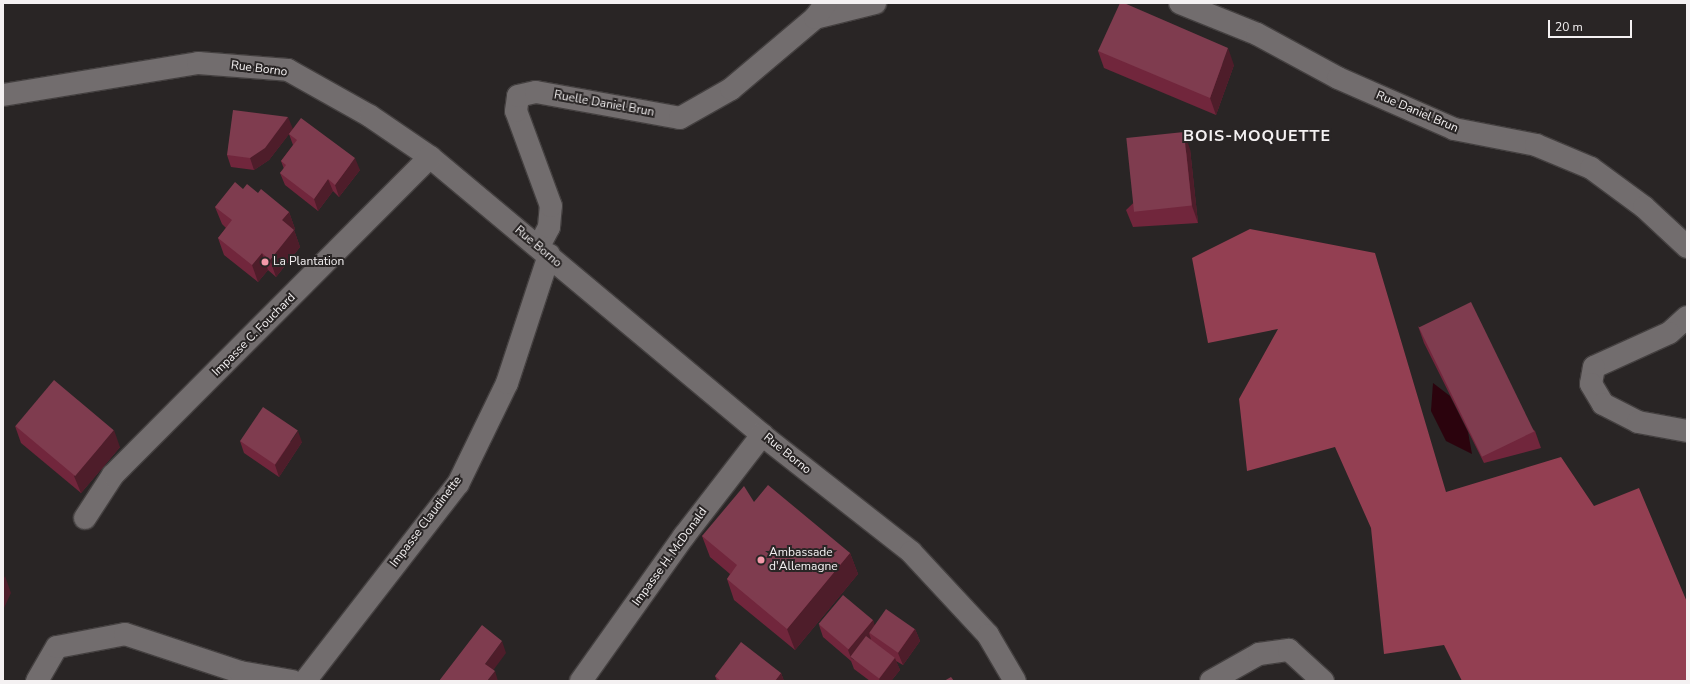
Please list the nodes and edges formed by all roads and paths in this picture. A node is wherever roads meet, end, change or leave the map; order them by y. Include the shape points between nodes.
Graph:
1 (875, 3) edge
2 (1180, 3) edge
3 (821, 10) edge
4 (3, 96) edge
5 (430, 158) junction
6 (1687, 247) edge
7 (544, 251) junction
8 (1687, 317) edge
9 (1687, 431) edge
10 (762, 434) junction
11 (85, 518) dead end
12 (37, 681) edge
13 (292, 681) edge
14 (305, 681) edge
15 (581, 681) edge
16 (1015, 681) edge
17 (1211, 681) edge
18 (1323, 681) edge

1 - 3 street
2 - 6 street, Rue Daniel Brun via 1257,34 1338,78 1454,129 1536,145 1591,168 1644,207
3 - 7 street, Ruelle Daniel Brun via 731,89 680,118 536,92 518,96 516,111 552,206
4 - 5 street, Rue Borno via 198,63 288,70 370,116
5 - 7 street, Rue Borno
5 - 11 street, Impasse C. Fouchard via 113,475
7 - 10 street, Rue Borno
7 - 14 street, Impasse Claudinette via 507,383 458,484
8 - 9 street via 1669,333 1594,367 1591,384 1603,404 1638,422
10 - 15 street, Impasse H. McDonald via 684,536
10 - 16 street, Rue Borno via 911,552 988,635
12 - 13 street via 57,647 125,634 240,672
17 - 18 street via 1259,654 1289,650

